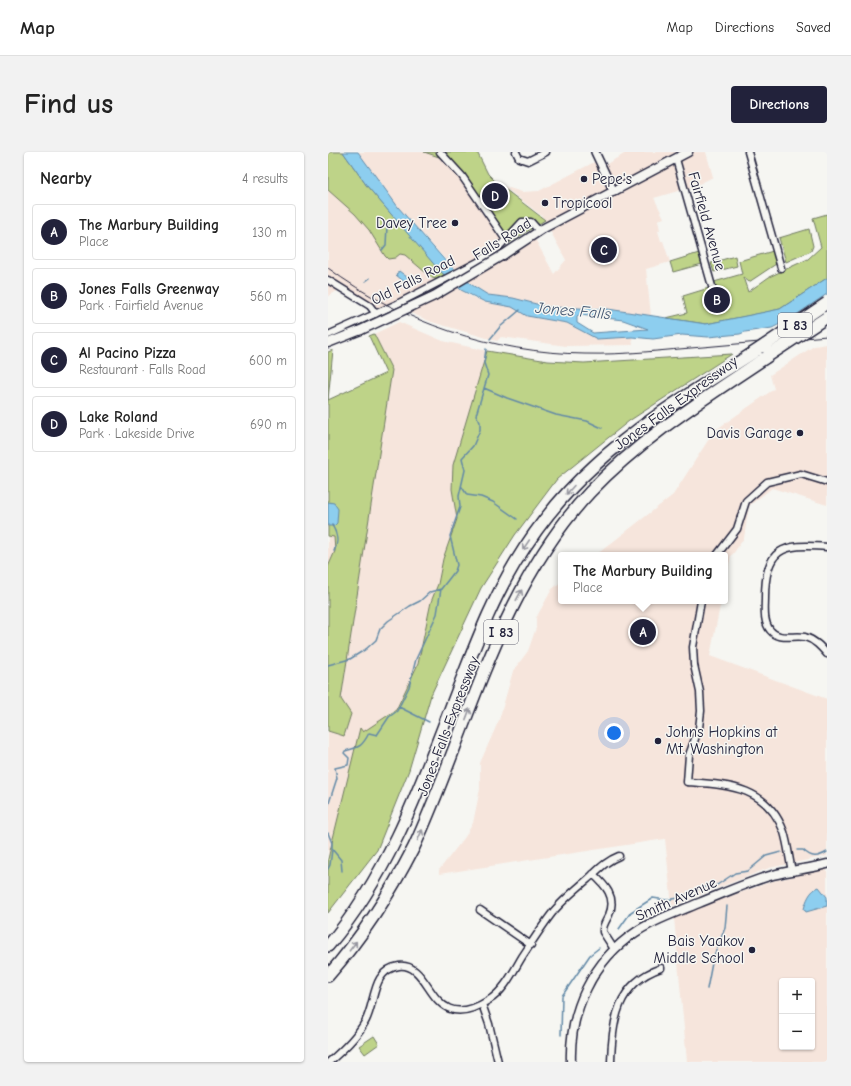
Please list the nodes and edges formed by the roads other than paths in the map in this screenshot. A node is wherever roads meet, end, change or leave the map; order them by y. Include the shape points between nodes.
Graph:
1 (440, 152) edge
2 (516, 152) edge
3 (546, 152) edge
4 (595, 152) edge
5 (688, 152) edge
6 (748, 152) edge
7 (676, 159) junction
8 (614, 192) junction
9 (539, 231) junction
10 (506, 240) junction
11 (782, 268) dead end
12 (328, 280) edge
13 (713, 290) dead end
14 (827, 303) edge
15 (376, 314) junction
16 (827, 317) edge
17 (328, 335) edge
18 (328, 343) edge
19 (827, 482) edge
20 (827, 547) edge
21 (719, 552) edge
22 (700, 604) edge
23 (827, 654) edge
24 (619, 856) dead end
25 (827, 864) edge
26 (792, 871) junction
27 (593, 874) junction
28 (480, 910) dead end
29 (531, 945) junction
30 (328, 946) edge
31 (614, 949) junction
32 (661, 968) dead end
33 (328, 976) edge
34 (482, 1004) junction
35 (329, 1062) edge
36 (498, 1062) edge
37 (571, 1062) edge
38 (611, 1062) edge

1 - 10 street via 462,176
2 - 3 street via 519,158 528,161
4 - 8 street
5 - 7 main road, Falls Road
6 - 11 street
7 - 8 main road, Falls Road
7 - 13 street, Fairfield Avenue
8 - 9 main road, Falls Road
9 - 10 street, Old Falls Road via 531,222 522,222
9 - 18 main road, Falls Road, bridge via 428,299
10 - 15 street, Old Falls Road via 493,253 460,272
12 - 15 street via 372,308
14 -> 30 highway, Jones Falls Expressway / I 83, bridge via 643,427 595,464 562,499 528,543 504,583 486,618 419,789 395,842 361,902
15 - 17 street, Old Falls Road
33 -> 16 highway, Jones Falls Expressway / I 83, bridge via 373,919 411,854 509,613 531,571 557,532 589,492 634,449
19 - 21 street via 801,474 767,482 746,501 737,529
20 - 23 street via 793,546 775,556 766,577 765,612 767,625 774,634 814,641
22 - 26 street via 693,648 701,711 690,755 687,782 730,785 747,791 766,804 784,831
24 - 27 street
25 - 26 main road, Smith Avenue
26 - 31 main road, Smith Avenue via 756,880 650,924
27 - 29 street via 553,912
27 - 31 street via 607,889 611,901 610,913 602,932
28 - 29 street
29 - 34 street via 502,988
31 - 37 main road, Smith Avenue via 593,976 577,1011
32 - 38 street via 637,980 628,990 612,1027
34 - 35 street via 464,1010 449,1009 438,1001 419,974 410,967 393,967 384,972 379,979 366,1021 354,1038
34 - 36 street

